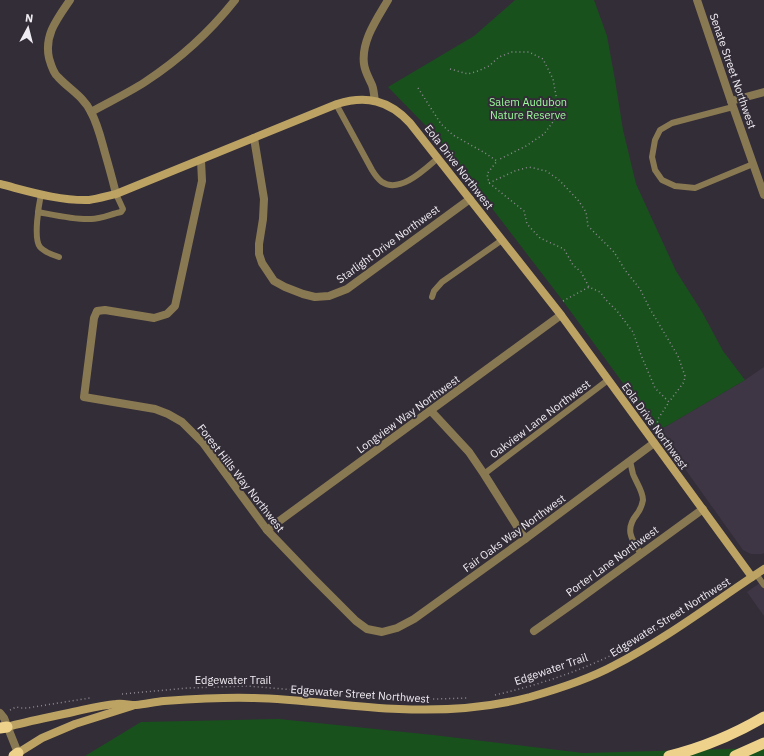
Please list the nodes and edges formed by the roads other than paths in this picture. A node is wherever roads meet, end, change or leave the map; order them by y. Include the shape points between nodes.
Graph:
1 (70, 0) edge
2 (235, 0) edge
3 (388, 0) edge
4 (697, 0) edge
5 (764, 92) edge
6 (375, 101) junction
7 (336, 104) junction
8 (732, 104) junction
9 (91, 112) junction
10 (254, 138) junction
11 (438, 158) junction
12 (201, 160) junction
13 (753, 164) junction
14 (0, 184) edge
15 (41, 194) junction
16 (116, 194) junction
17 (764, 195) edge
18 (470, 199) junction
19 (38, 212) junction
20 (502, 240) junction
21 (59, 257) dead end
22 (432, 297) dead end
23 (561, 315) junction
24 (608, 380) junction
25 (431, 411) junction
26 (654, 443) junction
27 (630, 461) junction
28 (484, 474) junction
29 (702, 509) junction
30 (267, 530) junction
31 (525, 539) junction
32 (640, 554) junction
33 (764, 569) edge
34 (754, 576) junction
35 (764, 586) edge
36 (534, 631) dead end
37 (382, 632) joint
38 (135, 705) junction
39 (0, 713) edge
40 (764, 717) edge
41 (3, 728) edge
42 (764, 743) edge
43 (16, 754) edge
44 (669, 756) edge
45 (735, 756) edge

1 - 9 street via 49,35 50,64 57,77 80,97
2 - 9 street via 200,40 174,62 144,83
3 - 6 street via 368,36 365,49 364,64
4 - 8 street, Senate Street Northwest
5 - 8 street
6 - 7 main road, Eola Drive Northwest via 354,100
6 - 11 main road, Eola Drive Northwest via 390,106 404,116
7 - 10 main road, Eola Drive Northwest
7 - 11 lane via 372,170 384,183 402,184
8 - 13 street, Senate Street Northwest
8 - 13 lane via 672,123 660,130 652,157 655,170 662,180 675,186 695,188
9 - 16 street via 102,140
10 - 12 main road, Eola Drive Northwest
10 - 18 street, Starlight Drive Northwest via 264,199 259,254 274,281 303,294 329,296 347,290
11 - 18 main road, Eola Drive Northwest
12 - 16 main road, Eola Drive Northwest
12 - 30 street, Forest Hills Way Northwest via 202,181 175,306 167,314 154,318 98,311 94,318 84,397 155,409 182,422 203,443
13 - 17 street, Senate Street Northwest
14 - 15 main road, Eola Drive Northwest
15 - 16 main road, Eola Drive Northwest via 88,200
15 - 19 lane
16 - 19 lane via 121,212 91,219
18 - 20 main road, Eola Drive Northwest
19 - 21 lane via 37,242 40,248
20 - 22 lane via 442,282
20 - 23 main road, Eola Drive Northwest
23 - 24 main road, Eola Drive Northwest
23 - 25 street, Longview Way Northwest
24 - 26 main road, Eola Drive Northwest
24 - 28 lane, Oakview Lane Northwest
25 - 28 street via 465,448
25 - 30 street, Longview Way Northwest
26 - 27 street, Fair Oaks Way Northwest
26 - 29 main road, Eola Drive Northwest
27 - 31 street, Fair Oaks Way Northwest
27 - 32 lane via 643,500 630,528 631,537
28 - 31 street
29 - 32 street, Porter Lane Northwest
29 - 34 main road, Eola Drive Northwest
30 - 37 street, Forest Hills Way Northwest via 356,621 366,629
31 - 37 street, Fair Oaks Way Northwest via 414,619
32 - 36 street, Porter Lane Northwest
33 - 34 main road, Edgewater Street Northwest
34 - 35 lane
34 - 38 main road, Edgewater Street Northwest via 671,632 611,667 579,681 529,697 473,707 424,710 252,698 164,701
38 - 41 main road, Edgewater Street Northwest via 117,704 87,709
38 - 43 main road, Edgewater Street Northwest via 75,724 42,738
39 - 41 street via 4,718
40 - 44 highway via 710,743
41 - 43 street
42 - 45 highway

